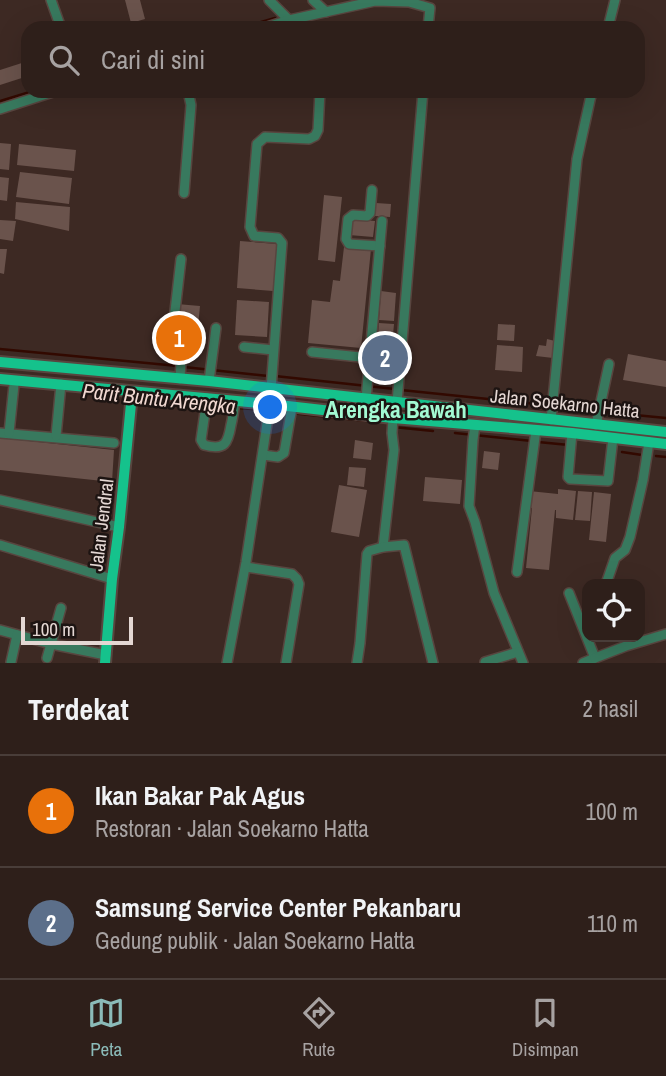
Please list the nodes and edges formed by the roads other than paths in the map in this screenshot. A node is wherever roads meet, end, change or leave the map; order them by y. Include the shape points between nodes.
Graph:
1 (51, 0) edge
2 (313, 0) edge
3 (615, 0) edge
4 (274, 2) edge
5 (326, 12) junction
6 (289, 20) junction
7 (58, 21) edge
8 (286, 21) edge
9 (427, 21) edge
10 (610, 21) edge
11 (34, 98) edge
12 (190, 98) edge
13 (319, 98) edge
14 (422, 98) edge
15 (590, 98) edge
16 (0, 109) edge
17 (372, 190) dead end
18 (184, 193) dead end
19 (382, 221) dead end
20 (380, 246) junction
21 (181, 259) dead end
22 (216, 328) dead end
23 (244, 347) dead end
24 (273, 350) junction
25 (312, 352) dead end
26 (370, 358) junction
27 (0, 362) edge
28 (609, 363) dead end
29 (180, 370) junction
30 (210, 373) junction
31 (271, 378) junction
32 (0, 379) edge
33 (61, 384) junction
34 (14, 385) dead end
35 (367, 390) junction
36 (132, 397) junction
37 (206, 402) junction
38 (397, 402) junction
39 (235, 405) junction
40 (270, 407) junction
41 (292, 407) junction
42 (551, 420) junction
43 (392, 421) junction
44 (596, 425) junction
45 (474, 432) junction
46 (536, 432) junction
47 (666, 432) edge
48 (5, 433) edge
49 (572, 433) junction
50 (56, 436) junction
51 (613, 438) junction
52 (649, 442) junction
53 (114, 443) dead end
54 (666, 444) edge
55 (263, 455) junction
56 (0, 500) edge
57 (119, 527) junction
58 (0, 545) edge
59 (383, 547) junction
60 (246, 567) junction
61 (517, 572) dead end
62 (112, 579) junction
63 (608, 579) edge
64 (569, 593) dead end
65 (61, 608) dead end
66 (0, 630) edge
67 (666, 634) edge
68 (17, 635) junction
69 (645, 638) edge
70 (624, 642) edge
71 (51, 644) junction
72 (518, 652) junction
73 (47, 658) dead end
74 (595, 658) junction
75 (105, 659) edge
76 (11, 662) edge
77 (485, 662) edge
78 (227, 663) edge
79 (286, 663) edge
80 (356, 663) edge
81 (433, 663) edge
82 (523, 663) edge
83 (583, 663) edge

1 - 7 street
2 - 5 street
3 - 10 street
4 - 6 street
5 - 6 street
5 - 9 street via 375,1 409,2 426,7
6 - 8 street
11 - 16 street
12 - 18 street
13 - 24 street via 315,136 265,136 257,144 251,232 282,243
14 - 38 street
15 - 42 street via 577,159
17 - 20 street via 370,213 348,219 346,239 349,244
19 - 20 street
20 - 26 street
21 - 29 street via 172,337
22 - 30 street
23 - 24 street
24 - 31 street
25 - 26 street
26 - 35 street
27 - 29 main road, Jalan Soekarno Hatta
28 - 44 street
29 - 30 main road, Jalan Soekarno Hatta
30 - 31 main road, Jalan Soekarno Hatta
31 - 35 main road, Jalan Soekarno Hatta
32 - 33 main road, Jalan Soekarno Hatta
33 - 36 main road, Jalan Soekarno Hatta
33 - 50 street
34 - 48 street
35 - 38 main road, Jalan Soekarno Hatta
36 - 37 main road, Jalan Soekarno Hatta
36 - 57 main road, Jalan Jendral
37 - 39 main road, Jalan Soekarno Hatta
37 - 39 street via 201,440 210,447 225,445
38 - 42 main road, Jalan Soekarno Hatta
39 - 40 main road, Jalan Soekarno Hatta
40 - 41 main road, Jalan Soekarno Hatta
40 - 55 street
41 - 43 main road, Jalan Soekarno Hatta
41 - 55 street via 284,453
42 - 44 main road, Jalan Soekarno Hatta
43 - 45 main road, Jalan Soekarno Hatta
43 - 59 street via 394,450
44 - 47 main road, Jalan Soekarno Hatta
45 - 46 main road, Jalan Soekarno Hatta
45 - 72 street via 469,506 494,593
46 - 49 main road, Jalan Soekarno Hatta
46 - 61 street
48 - 50 street
49 - 51 main road, Jalan Soekarno Hatta
49 - 51 street via 570,479 608,481
50 - 53 street
51 - 52 main road, Jalan Soekarno Hatta
52 - 54 main road, Jalan Soekarno Hatta
52 - 63 street via 630,537
55 - 60 street
56 - 57 street
57 - 62 main road, Jalan Jendral
58 - 62 street
59 - 80 street via 367,554
59 - 81 street via 404,545
60 - 78 street
60 - 79 street via 292,574 297,579
62 - 75 main road, Jalan Jendral
64 - 74 street
65 - 71 street
66 - 68 street
67 - 69 street
68 - 71 street
68 - 76 street
70 - 74 street
71 - 73 street
71 - 75 street
72 - 77 street
72 - 82 street
74 - 83 street

